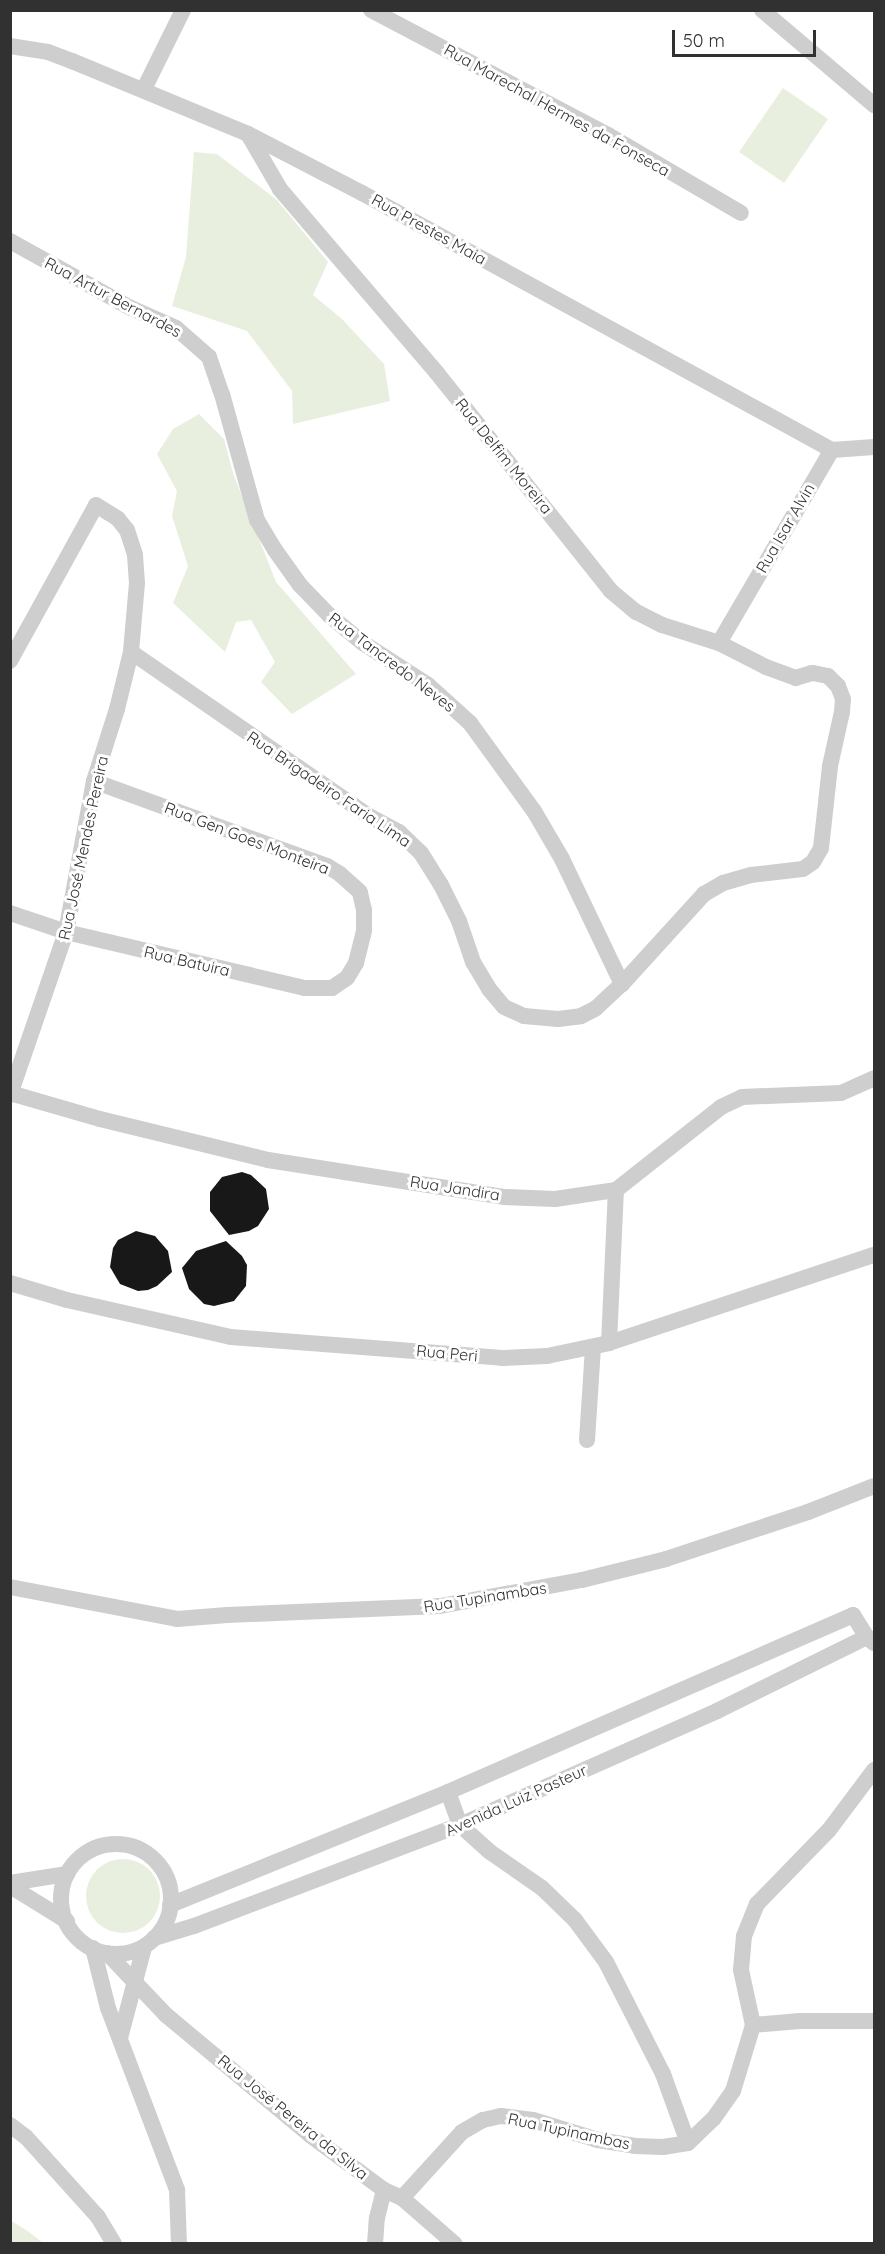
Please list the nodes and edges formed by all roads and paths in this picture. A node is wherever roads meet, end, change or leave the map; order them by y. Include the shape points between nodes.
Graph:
1 (183, 10) edge
2 (371, 10) edge
3 (762, 10) edge
4 (10, 46) edge
5 (144, 88) junction
6 (874, 105) edge
7 (248, 134) junction
8 (741, 213) dead end
9 (10, 241) edge
10 (222, 394) joint
11 (874, 447) edge
12 (832, 450) junction
13 (719, 643) junction
14 (131, 652) junction
15 (10, 661) edge
16 (828, 676) joint
17 (94, 781) junction
18 (10, 913) edge
19 (66, 932) junction
20 (356, 963) joint
21 (622, 984) junction
22 (874, 1077) edge
23 (11, 1094) edge
24 (616, 1190) junction
25 (874, 1255) edge
26 (10, 1283) edge
27 (601, 1346) junction
28 (587, 1440) dead end
29 (874, 1486) edge
30 (10, 1587) edge
31 (871, 1640) edge
32 (874, 1770) edge
33 (448, 1792) junction
34 (460, 1825) junction
35 (67, 1874) junction
36 (10, 1885) edge
37 (170, 1905) junction
38 (67, 1921) junction
39 (149, 1942) junction
40 (100, 1950) junction
41 (135, 1984) junction
42 (874, 2021) edge
43 (753, 2025) junction
44 (120, 2038) junction
45 (10, 2125) edge
46 (687, 2143) junction
47 (384, 2190) junction
48 (402, 2198) junction
49 (114, 2244) edge
50 (178, 2244) edge
51 (375, 2244) edge
52 (455, 2244) edge

1 - 5 street
2 - 8 street, Rua Marechal Hermes da Fonseca via 608,135
3 - 6 street
4 - 5 street, Rua Prestes Maia via 48,52
5 - 7 street, Rua Prestes Maia
7 - 12 street, Rua Prestes Maia
7 - 13 street, Rua Delfim Moreira via 280,189 437,373 611,591 636,612 662,625
9 - 10 street, Rua Artur Bernardes via 131,308 176,328 209,357
10 - 21 street, Rua Tancredo Neves via 257,520 275,550 300,585 329,615 428,686 470,723 534,811 562,859
11 - 12 street
12 - 13 street, Rua Isar Alvin
13 - 16 street, Rua Delfim Moreira via 796,678 812,673
14 - 15 street, Rua José Mendes Pereira via 137,583 135,555 127,530 96,505
14 - 17 street, Rua José Mendes Pereira
14 - 21 street, Rua Brigadeiro Faria Lima via 369,816 399,832 422,853 459,921 473,962 504,1007 537,1018 580,1016 595,1009
16 - 21 street, Rua Brigadeiro Faria Lima via 838,686 842,712 830,766 821,848 813,862 803,869 751,875 723,883 704,894
17 - 19 street, Rua José Mendes Pereira
17 - 20 street, Rua Gen Goes Monteira via 340,874 360,892 364,910
18 - 19 street, Rua Batuira
19 - 20 street, Rua Batuira via 305,988 332,988 347,978
19 - 23 street, Rua José Mendes Pereira
22 - 24 street, Rua Jandira via 841,1093 742,1097 721,1107
23 - 24 street, Rua Jandira via 268,1160 505,1197 555,1199
24 - 27 street
25 - 27 street, Rua Peri
26 - 27 street, Rua Peri via 68,1300 231,1336 502,1358 547,1356
27 - 28 street
29 - 30 street, Rua Tupinambas via 666,1559 582,1580 440,1606 177,1619
31 - 33 street, Avenida Luiz Pasteur via 853,1616
31 - 34 street, Avenida Luiz Pasteur
32 - 43 street via 829,1830 757,1904 744,1936 741,1970
33 - 34 street
33 - 37 street, Avenida Luiz Pasteur
34 - 39 street, Avenida Luiz Pasteur
34 - 46 street via 490,1852 542,1888 588,1936 606,1962 663,2074
35 - 36 street
35 - 37 street via 79,1857 93,1848 108,1844 140,1849 164,1872
35 - 38 street via 61,1900
36 - 38 street
37 - 39 street via 165,1923
38 - 40 street via 80,1940
39 - 40 street via 125,1953
39 - 41 street
40 - 41 street, Rua José Pereira da Silva
40 - 44 street via 108,2007
41 - 44 street
41 - 47 street, Rua José Pereira da Silva via 166,2015 310,2135
42 - 43 street via 800,2020
43 - 46 street via 733,2091 714,2118
44 - 50 street via 177,2190
45 - 49 street via 26,2137 98,2217
46 - 48 street, Rua Tupinambas via 634,2146 501,2116 483,2120 462,2133
47 - 48 street, Rua José Pereira da Silva
47 - 51 street
48 - 52 street, Rua José Pereira da Silva

